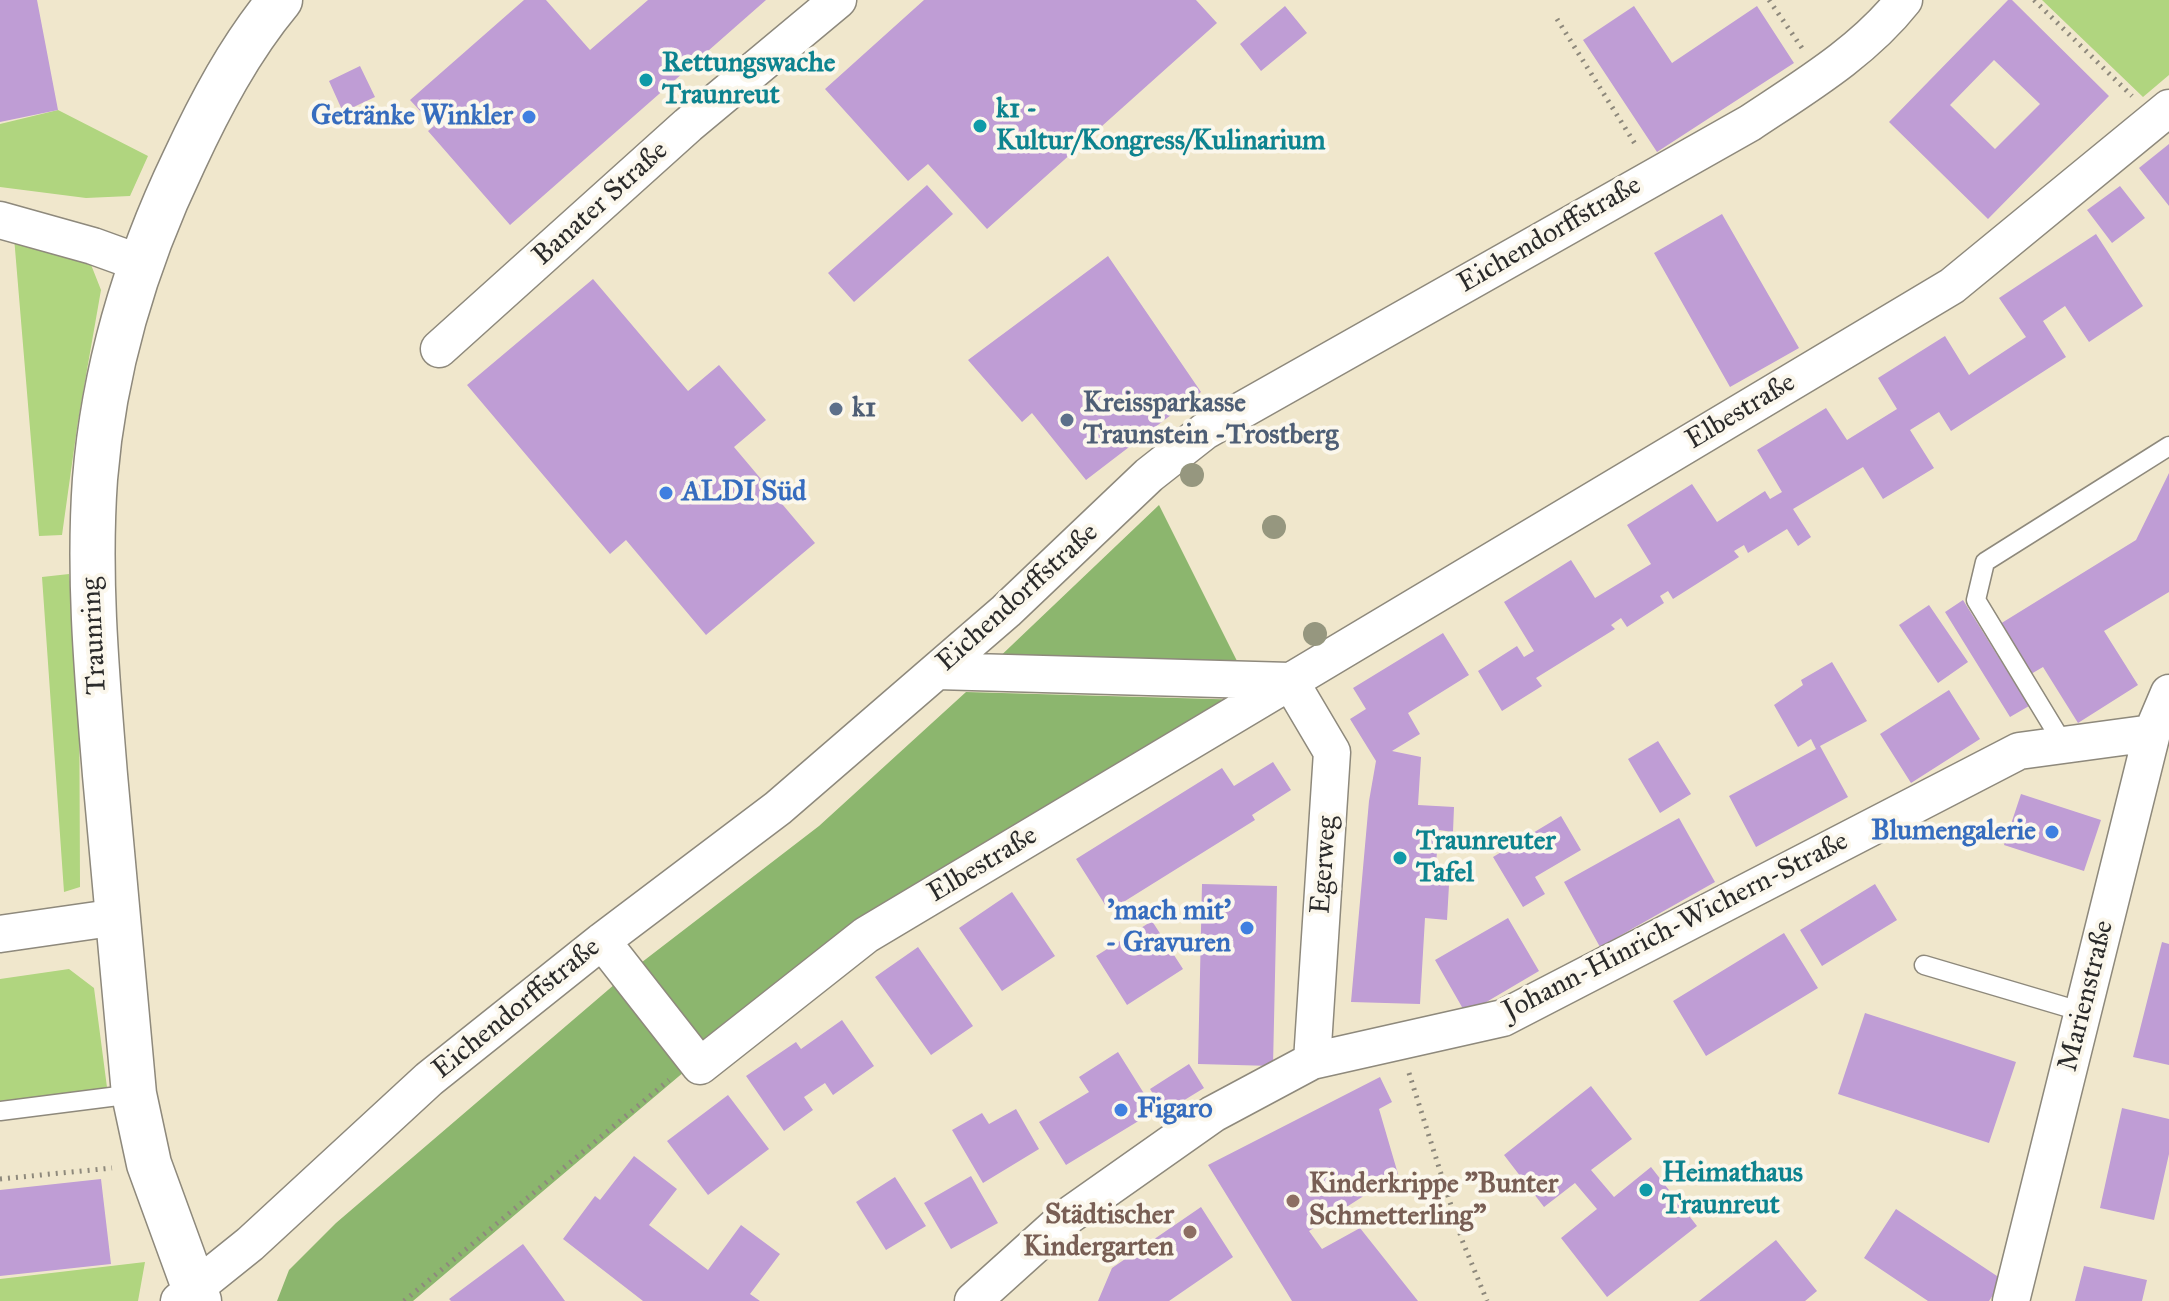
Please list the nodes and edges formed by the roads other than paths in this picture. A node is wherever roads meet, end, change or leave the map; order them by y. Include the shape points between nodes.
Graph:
1 (280, 0) edge
2 (838, 0) edge
3 (1904, 0) edge
4 (2162, 114) edge
5 (0, 220) edge
6 (140, 263) junction
7 (439, 349) dead end
8 (2169, 446) edge
9 (937, 671) junction
10 (1290, 681) junction
11 (2169, 693) edge
12 (2152, 733) junction
13 (2064, 745) junction
14 (118, 917) junction
15 (0, 934) edge
16 (602, 941) junction
17 (1924, 965) dead end
18 (2083, 1012) junction
19 (1312, 1061) junction
20 (134, 1094) junction
21 (0, 1111) edge
22 (190, 1297) edge
23 (973, 1301) edge
24 (2011, 1301) edge

1 - 6 street, Traunring via 238,59 197,133
2 - 7 street, Banater Straße via 688,125
3 - 9 street, Eichendorffstraße via 1821,76 1750,123 1205,431 1149,475
4 - 10 street, Elbestraße via 1952,286
5 - 6 street
6 - 14 street, Traunring via 107,394 91,554
8 - 13 lane via 1985,562 1976,600
9 - 10 street
9 - 16 street, Eichendorffstraße via 778,808
10 - 16 street, Elbestraße via 866,935 700,1066
10 - 19 street, Egerweg via 1332,752
11 - 12 street, Marienstraße
12 - 13 street, Johann-Hinrich-Wichern-Straße
12 - 18 street, Marienstraße
13 - 19 street, Johann-Hinrich-Wichern-Straße via 2019,751 1503,1018
14 - 15 street
14 - 20 street, Traunring
16 - 22 street, Eichendorffstraße via 429,1079
17 - 18 lane
18 - 24 street, Marienstraße
19 - 23 street, Johann-Hinrich-Wichern-Straße via 1213,1114 1077,1210
20 - 21 lane
20 - 22 street, Traunring via 149,1164

